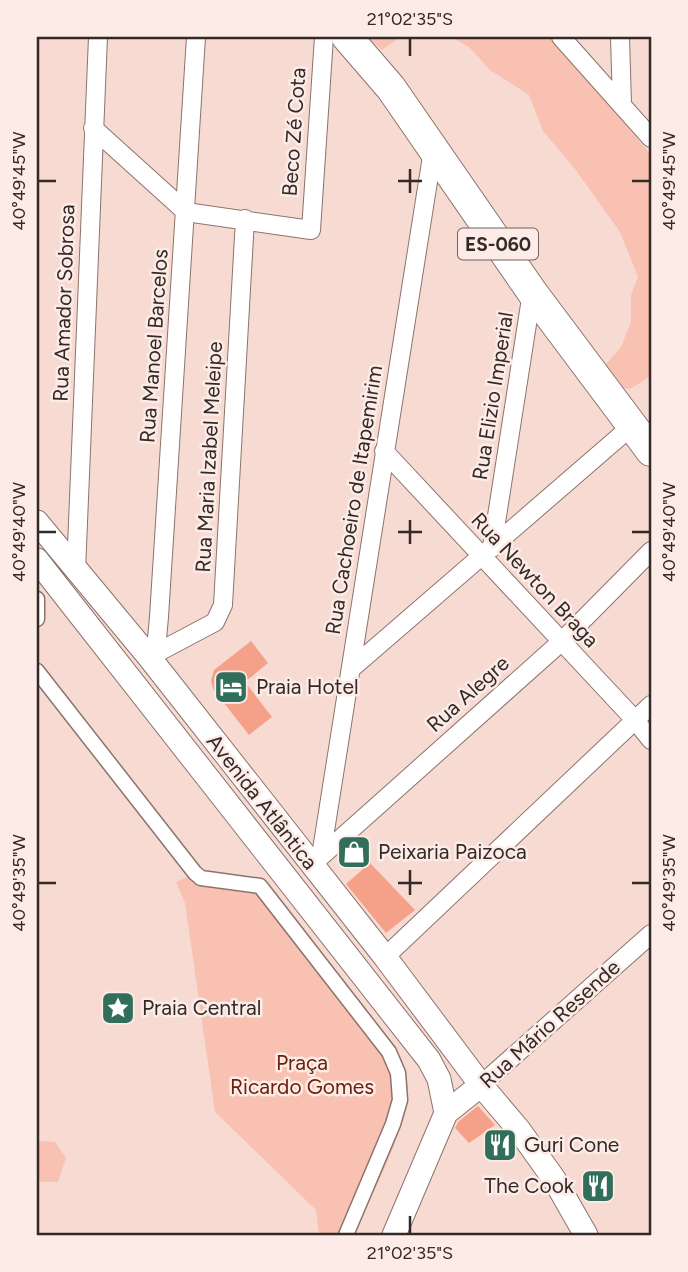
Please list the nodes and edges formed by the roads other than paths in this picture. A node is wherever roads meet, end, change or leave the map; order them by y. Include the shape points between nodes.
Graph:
1 (98, 37) edge
2 (196, 37) edge
3 (324, 37) edge
4 (346, 37) edge
5 (561, 37) edge
6 (620, 37) edge
7 (622, 104) junction
8 (93, 128) junction
9 (651, 138) edge
10 (433, 150) junction
11 (186, 212) junction
12 (245, 219) junction
13 (532, 292) junction
14 (632, 425) junction
15 (384, 451) junction
16 (651, 451) edge
17 (37, 522) edge
18 (651, 551) edge
19 (487, 552) junction
20 (37, 560) edge
21 (76, 571) junction
22 (37, 599) edge
23 (37, 619) edge
24 (561, 642) junction
25 (149, 657) junction
26 (352, 668) junction
27 (37, 671) edge
28 (651, 705) edge
29 (635, 720) junction
30 (651, 740) edge
31 (317, 861) junction
32 (651, 934) edge
33 (385, 957) junction
34 (481, 1085) junction
35 (446, 1113) junction
36 (346, 1235) edge
37 (394, 1235) edge
38 (586, 1235) edge

1 - 8 street, Rua Amador Sobrosa
2 - 11 street, Rua Manoel Barcelos
3 - 12 street, Beco Zé Cota via 311,230
4 - 10 main road, ES-060 via 391,88
5 - 7 street
6 - 7 street
7 - 9 street
8 - 11 street
8 - 21 street, Rua Amador Sobrosa
10 - 13 main road, ES-060
10 - 15 street, Rua Cachoeiro de Itapemirim
11 - 12 street
11 - 25 street, Rua Manoel Barcelos via 158,628
12 - 25 street, Rua Maria Izabel Meleipe via 223,606 215,622
13 - 14 main road, ES-060
13 - 19 street, Rua Elizio Imperial
14 - 16 main road, ES-060
14 - 19 street
15 - 19 street, Rua Newton Braga
15 - 26 street, Rua Cachoeiro de Itapemirim
17 - 21 street, Avenida Atlântica
18 - 24 street, Rua Alegre
19 - 24 street, Rua Newton Braga
19 - 26 street
20 - 35 street, Avenida Atlântica via 429,1060 439,1079
21 - 25 street, Avenida Atlântica
22 - 23 street
24 - 29 street, Rua Newton Braga
24 - 31 street, Rua Alegre
25 - 31 street, Avenida Atlântica
26 - 31 street, Rua Cachoeiro de Itapemirim
27 - 36 street via 195,873 201,878 260,887 390,1052 400,1086 397,1112
28 - 29 street
29 - 30 street, Rua Newton Braga
29 - 33 street
31 - 33 street, Avenida Atlântica
32 - 34 street, Rua Mário Resende
33 - 34 street, Avenida Atlântica
34 - 35 street, Rua Mário Resende
34 - 38 street, Avenida Atlântica via 554,1179
35 - 37 street

